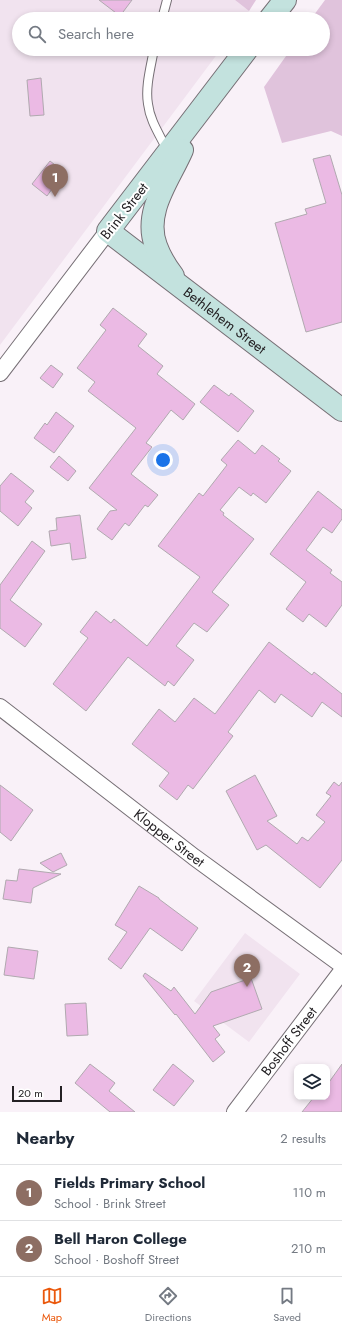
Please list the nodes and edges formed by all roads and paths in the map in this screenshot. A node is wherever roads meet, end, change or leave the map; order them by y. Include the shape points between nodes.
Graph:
1 (167, 0) edge
2 (285, 0) edge
3 (164, 12) edge
4 (276, 12) edge
5 (153, 56) edge
6 (243, 56) edge
7 (194, 119) junction
8 (169, 152) junction
9 (108, 231) junction
10 (180, 287) junction
11 (0, 372) edge
12 (342, 410) edge
13 (0, 707) edge
14 (342, 965) edge
15 (342, 971) edge
16 (235, 1112) edge

1 - 3 lane
2 - 4 main road
5 - 8 lane via 147,104 151,118
6 - 7 main road, Brink Street
7 - 8 main road, Brink Street
7 - 10 main road via 152,218 155,245 162,261
8 - 9 main road, Brink Street
9 - 10 main road, Bethlehem Street
9 - 11 street, Brink Street
10 - 12 main road, Bethlehem Street
13 - 14 street, Klopper Street via 194,857
15 - 16 street, Boshoff Street

